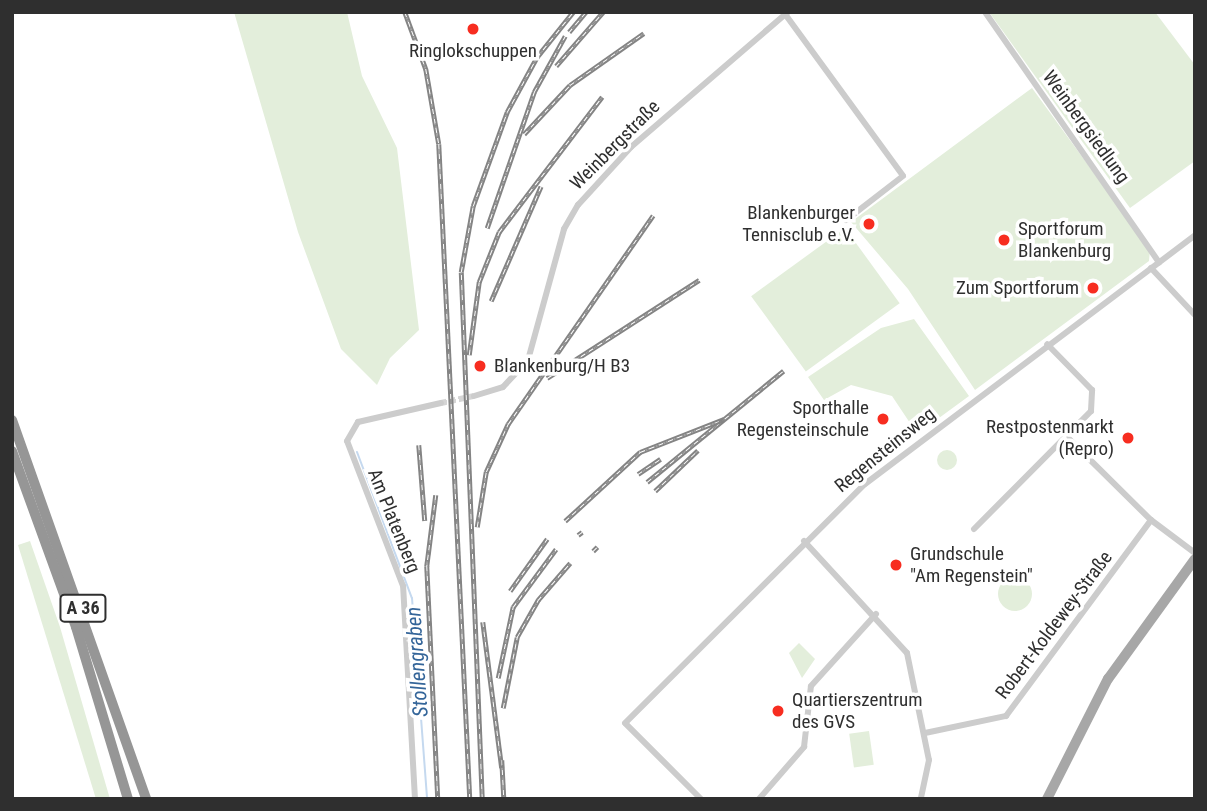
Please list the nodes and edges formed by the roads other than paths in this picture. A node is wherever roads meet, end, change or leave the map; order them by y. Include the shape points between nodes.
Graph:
1 (985, 12) edge
2 (787, 13) edge
3 (846, 220) dead end
4 (1195, 235) edge
5 (1159, 262) junction
6 (1151, 268) junction
7 (1193, 311) edge
8 (1047, 344) junction
9 (474, 396) tunnel mouth
10 (441, 403) tunnel mouth
11 (12, 420) edge
12 (1066, 436) junction
13 (12, 451) edge
14 (1151, 520) junction
15 (974, 528) dead end
16 (804, 541) junction
17 (1195, 553) edge
18 (1195, 559) edge
19 (876, 614) junction
20 (925, 733) junction
21 (128, 799) edge
22 (146, 799) edge
23 (415, 799) edge
24 (701, 799) edge
25 (759, 799) edge
26 (921, 799) edge
27 (1047, 799) edge

1 - 5 street, Weinbergsiedlung
2 - 3 street via 903,176
2 - 9 street, Weinbergstraße via 631,147 578,205 564,229 528,360 503,387
4 - 5 street, Regensteinsweg
5 - 6 street, Regensteinsweg
6 - 7 street
6 - 8 street, Regensteinsweg
8 - 12 street via 1092,390 1091,411
8 - 16 street, Regensteinsweg via 884,468
10 - 23 street, Am Platenberg via 352,426 348,448 408,611
11 - 22 highway, A 36
12 - 14 street
12 - 15 street
13 - 21 highway, A 36 via 76,627
14 - 17 street
14 - 20 street, Robert-Koldewey-Straße via 1006,716
16 - 19 street
16 - 24 street, Regensteinsweg via 625,723
18 - 27 main road via 1108,679
19 - 20 street via 907,653
19 - 25 street via 810,686 804,747
20 - 26 street via 929,776

